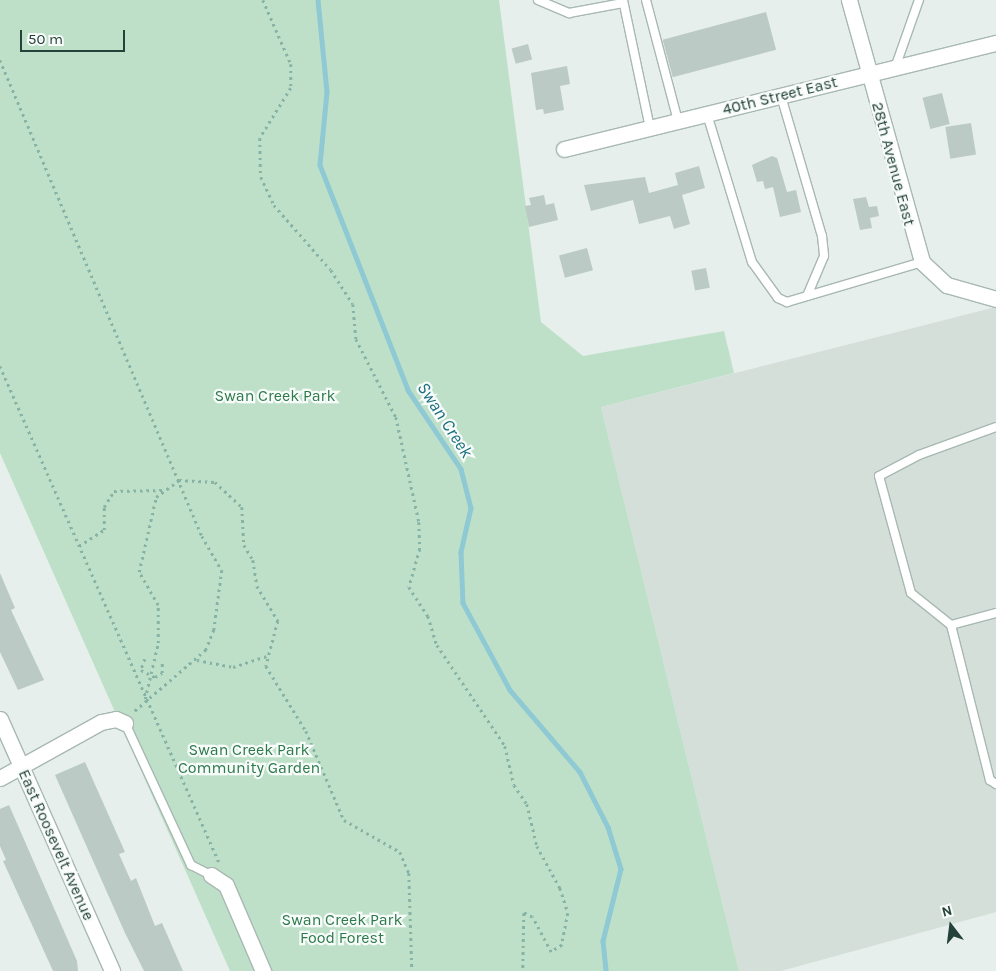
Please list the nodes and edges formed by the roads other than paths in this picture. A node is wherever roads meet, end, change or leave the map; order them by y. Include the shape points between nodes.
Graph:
1 (538, 0) edge
2 (646, 0) edge
3 (849, 0) edge
4 (920, 0) edge
5 (623, 1) edge
6 (996, 42) edge
7 (895, 68) junction
8 (869, 74) junction
9 (781, 96) junction
10 (707, 114) junction
11 (678, 121) junction
12 (650, 128) junction
13 (564, 149) dead end
14 (922, 262) junction
15 (808, 296) junction
16 (996, 300) edge
17 (996, 427) edge
18 (996, 613) edge
19 (951, 625) junction
20 (0, 719) edge
21 (125, 723) joint
22 (20, 767) junction
23 (0, 778) edge
24 (996, 784) edge
25 (211, 875) joint
26 (112, 971) edge
27 (263, 971) edge

1 - 5 lane via 570,13
2 - 11 lane via 654,17 663,78
3 - 8 street, 28th Avenue East
4 - 7 lane
5 - 12 lane
6 - 7 street, 40th Street East
7 - 8 street, 40th Street East
8 - 9 street, 40th Street East
8 - 14 street, 28th Avenue East
9 - 10 street, 40th Street East
9 - 15 lane via 822,236 824,256
10 - 11 street, 40th Street East
10 - 15 lane via 752,262 778,298 787,302
11 - 12 street, 40th Street East
12 - 13 street, 40th Street East
14 - 15 lane
14 - 16 street, 28th Avenue East via 938,281
17 - 19 lane via 919,455 879,476 911,592
18 - 19 lane
19 - 24 lane via 990,780
20 - 22 street, East Roosevelt Avenue
21 - 22 street via 116,719 101,722
21 - 25 lane via 191,866
22 - 23 street
22 - 26 street, East Roosevelt Avenue
25 - 27 street via 226,885

